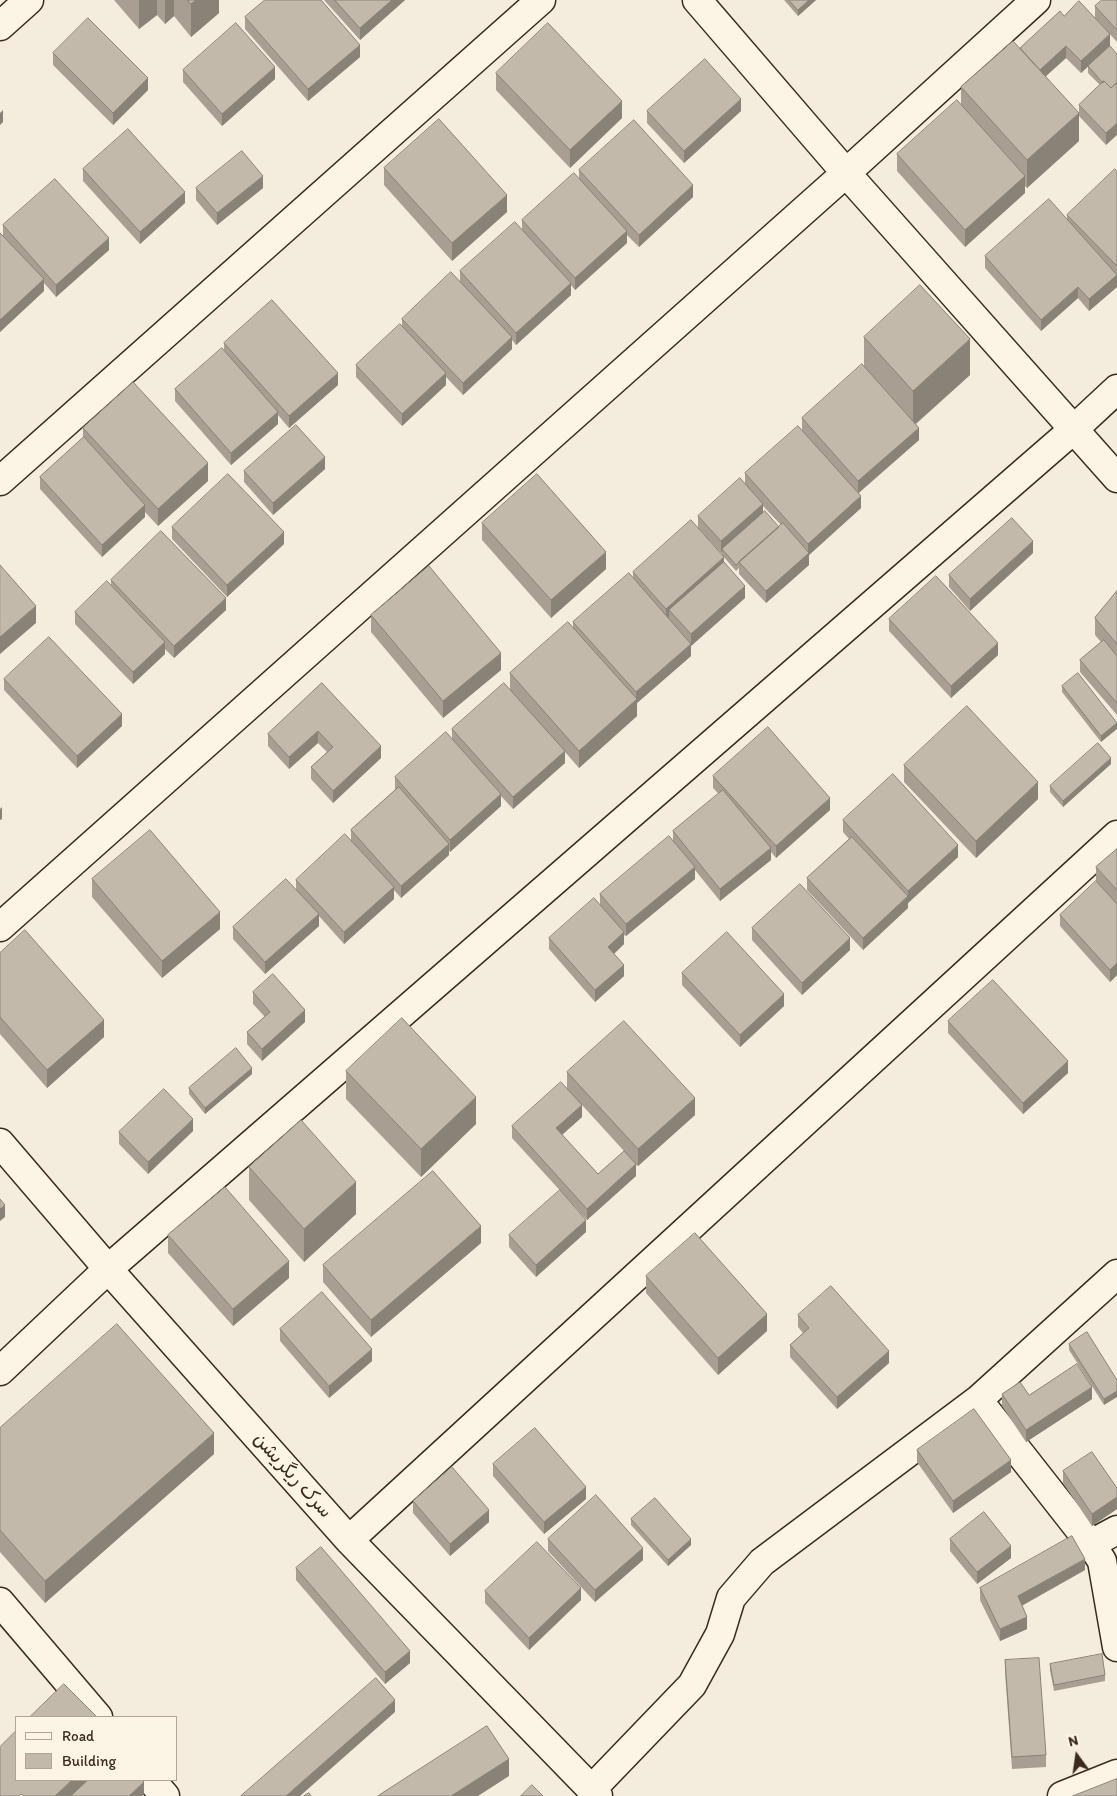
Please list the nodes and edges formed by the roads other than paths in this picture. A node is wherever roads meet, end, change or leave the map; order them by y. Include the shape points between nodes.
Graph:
1 (29, 0) edge
2 (541, 0) edge
3 (697, 0) edge
4 (1036, 0) edge
5 (0, 26) edge
6 (846, 173) junction
7 (1117, 390) edge
8 (1074, 429) junction
9 (1117, 478) edge
10 (0, 481) edge
11 (1117, 834) edge
12 (0, 927) edge
13 (0, 1143) edge
14 (108, 1269) junction
15 (1117, 1274) edge
16 (0, 1371) edge
17 (978, 1400) junction
18 (1117, 1530) edge
19 (350, 1540) junction
20 (1091, 1544) junction
21 (0, 1602) edge
22 (1117, 1647) edge
23 (97, 1716) edge
24 (1117, 1774) edge
25 (152, 1781) edge
26 (594, 1793) edge
27 (165, 1796) edge
28 (1062, 1796) edge

1 - 5 street
2 - 10 street
3 - 6 street
4 - 6 street
6 - 8 street
6 - 12 street
7 - 8 street
8 - 9 street
8 - 14 street
11 - 19 street
13 - 14 street, سرک ریگریشن
14 - 16 street
14 - 19 street, سرک ریگریشن
15 - 17 street
17 - 20 street
17 - 26 street via 762,1562 731,1598 720,1634 692,1685
18 - 20 street
19 - 26 street, سرک ریگریشن
20 - 22 street via 1102,1561
21 - 23 street
24 - 28 street
25 - 27 street

